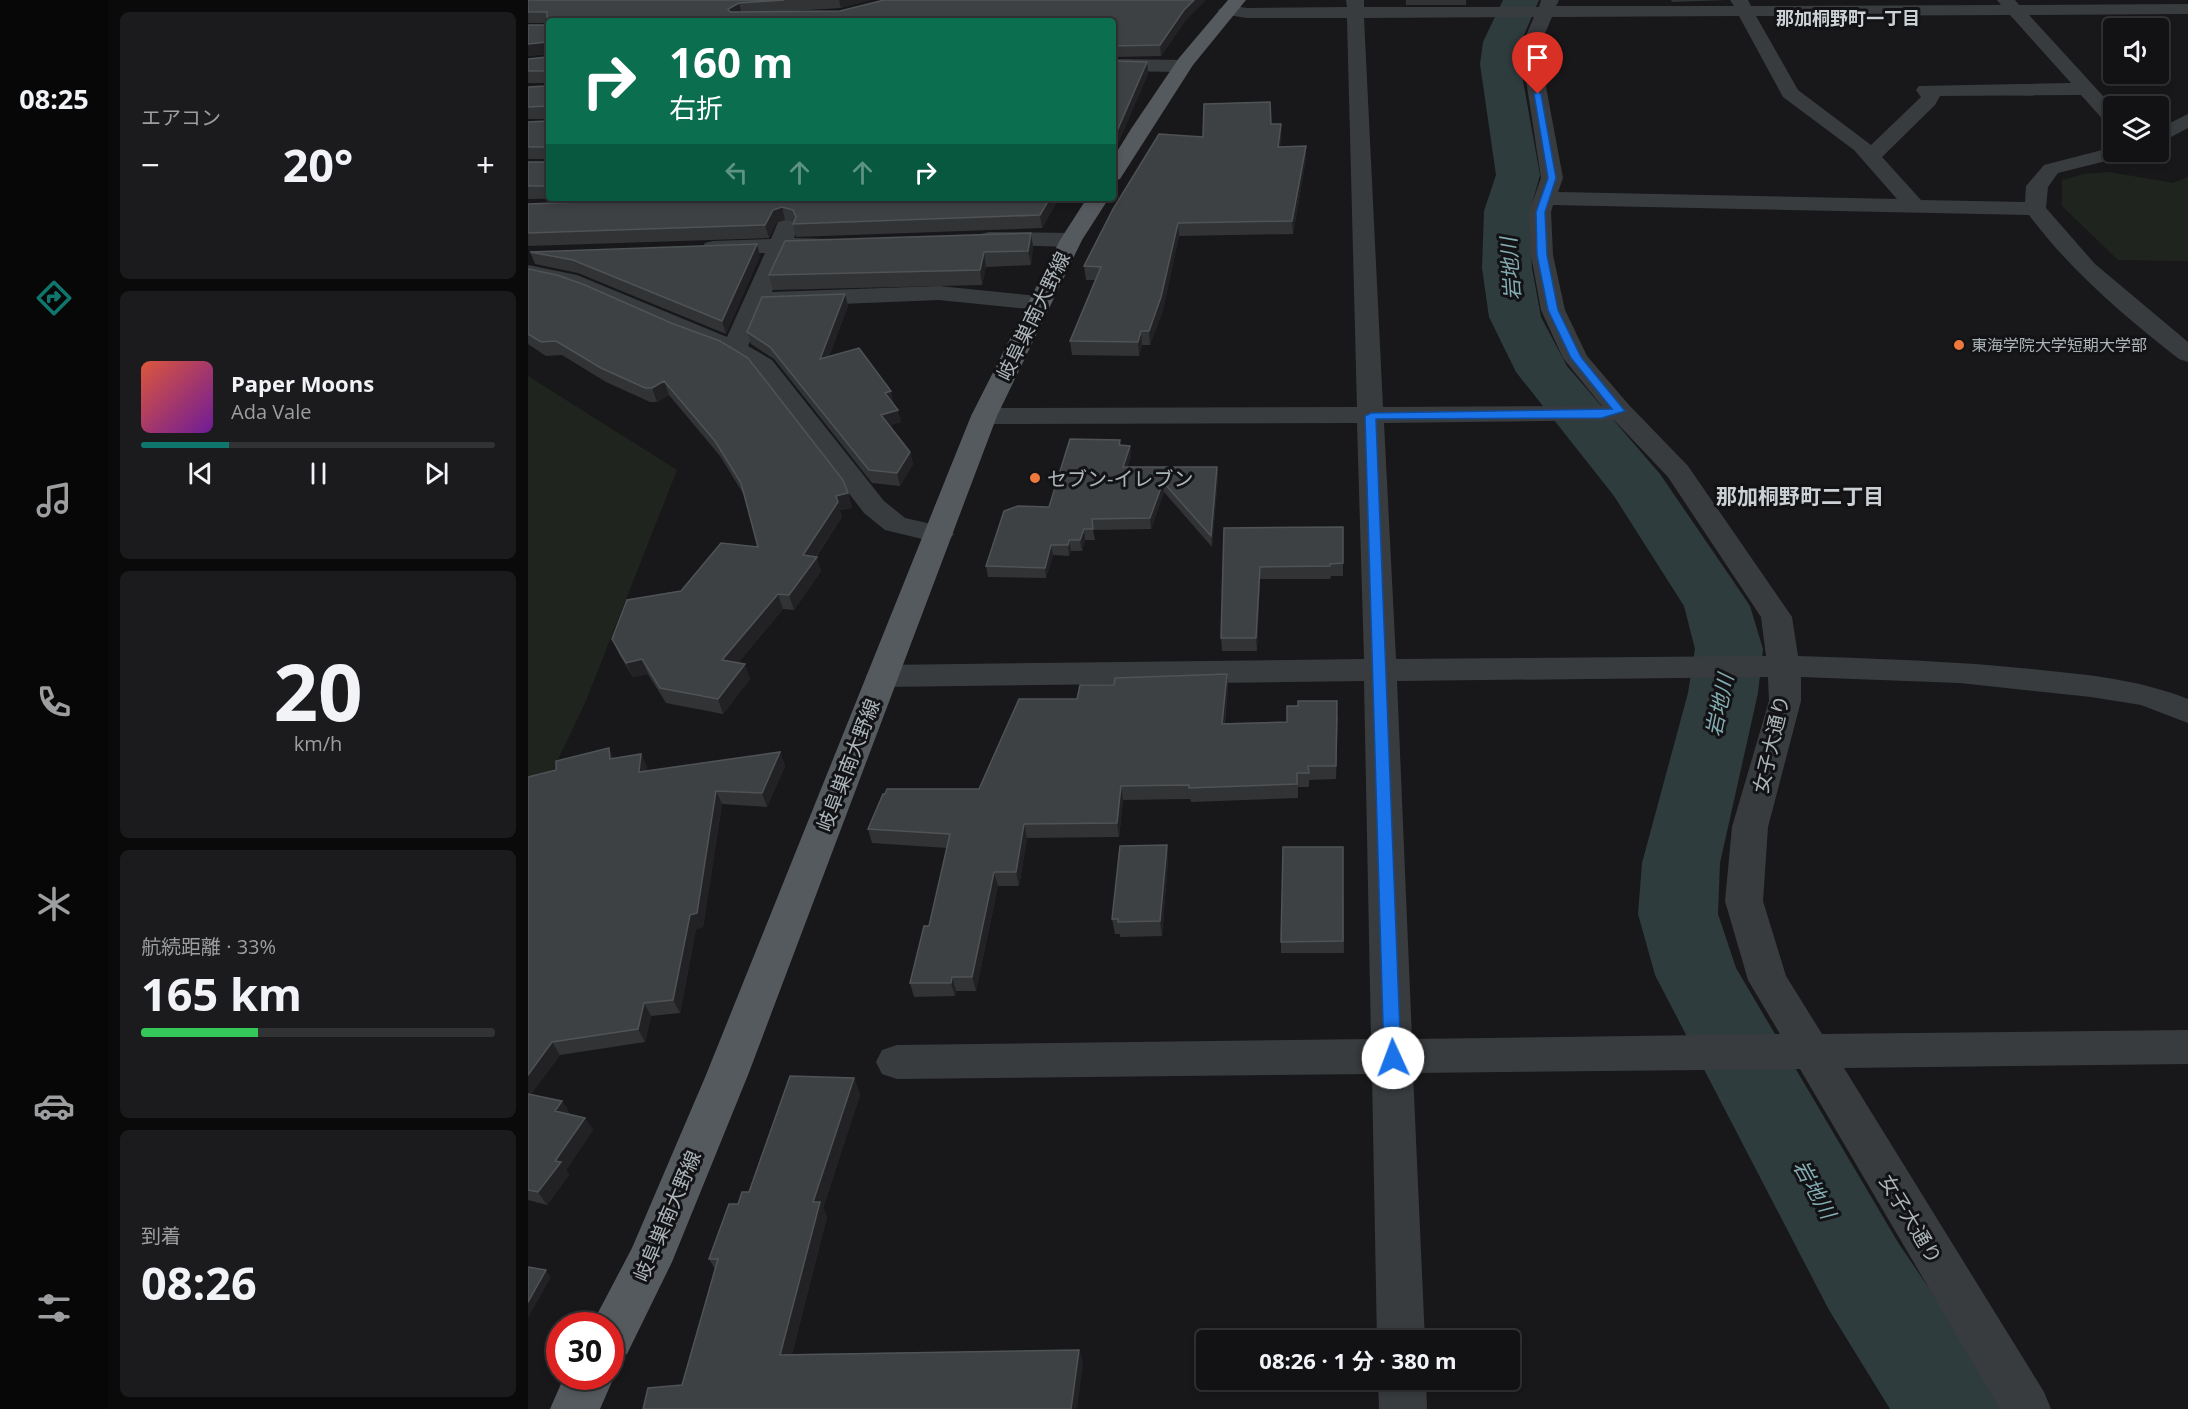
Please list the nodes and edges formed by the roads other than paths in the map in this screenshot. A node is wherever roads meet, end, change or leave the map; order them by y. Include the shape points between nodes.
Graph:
1 (1232, 5) edge
2 (2011, 5) edge
3 (1355, 6) edge
4 (1742, 6) edge
5 (1544, 8) edge
6 (2188, 9) edge
7 (1116, 65) edge
8 (1183, 66) junction
9 (2084, 88) junction
10 (2103, 108) edge
11 (2188, 120) edge
12 (2169, 131) edge
13 (2103, 156) edge
14 (1871, 157) junction
15 (1116, 169) edge
16 (1543, 198) junction
17 (798, 201) edge
18 (1096, 201) edge
19 (1914, 204) junction
20 (2035, 209) junction
21 (965, 240) edge
22 (1071, 240) junction
23 (849, 244) edge
24 (779, 246) junction
25 (696, 249) edge
26 (552, 254) edge
27 (528, 255) edge
28 (528, 272) edge
29 (757, 300) junction
30 (1038, 303) junction
31 (734, 348) junction
32 (2188, 354) edge
33 (1611, 413) junction
34 (984, 416) junction
35 (1371, 416) junction
36 (939, 534) junction
37 (1773, 666) junction
38 (1380, 670) junction
39 (882, 676) junction
40 (2188, 712) edge
41 (2188, 1047) edge
42 (1795, 1052) junction
43 (1393, 1058) junction
44 (897, 1062) dead end
45 (623, 1312) edge
46 (1401, 1330) edge
47 (584, 1390) edge
48 (1402, 1390) edge
49 (574, 1409) edge
50 (1403, 1409) edge
51 (2027, 1409) edge

1 - 3 street via 1247,13
1 - 8 main road
2 - 4 street
2 - 6 street
2 - 9 street
3 - 5 street via 1499,12
3 - 35 street
4 - 5 street
4 - 14 street via 1790,93
5 - 16 street, 女子大通り via 1532,60 1552,178
7 - 8 street
8 - 15 main road
9 - 10 street
9 - 14 street via 1926,90 1931,97 1928,101
11 - 12 street
13 - 20 street via 2051,169 2037,186
14 - 19 street
16 - 19 street
16 - 33 street, 女子大通り via 1542,255 1553,310 1576,358
17 - 24 street
18 - 22 main road, 岐阜巣南大野線
19 - 20 street
20 - 32 street via 2062,246 2132,311
21 - 22 street
22 - 30 main road, 岐阜巣南大野線
23 - 24 street
24 - 25 street
24 - 29 street
26 - 27 street
28 - 31 street via 589,287
29 - 30 street via 939,293
29 - 31 street
30 - 34 main road, 岐阜巣南大野線
31 - 36 street via 763,365 874,507 896,524
33 - 35 street
33 - 37 street, 女子大通り via 1678,472 1776,617
34 - 35 street
34 - 36 main road, 岐阜巣南大野線
35 - 38 street
36 - 39 main road, 岐阜巣南大野線
37 - 38 street
37 - 40 street via 1960,672 2091,686 2147,695
37 - 42 street, 女子大通り via 1785,701 1750,827 1744,901
38 - 39 street
38 - 43 street
39 - 45 main road, 岐阜巣南大野線 via 727,1075 649,1262
41 - 42 street
42 - 43 street
42 - 51 street, 女子大通り
43 - 44 street
43 - 46 street
47 - 49 main road
48 - 50 street

